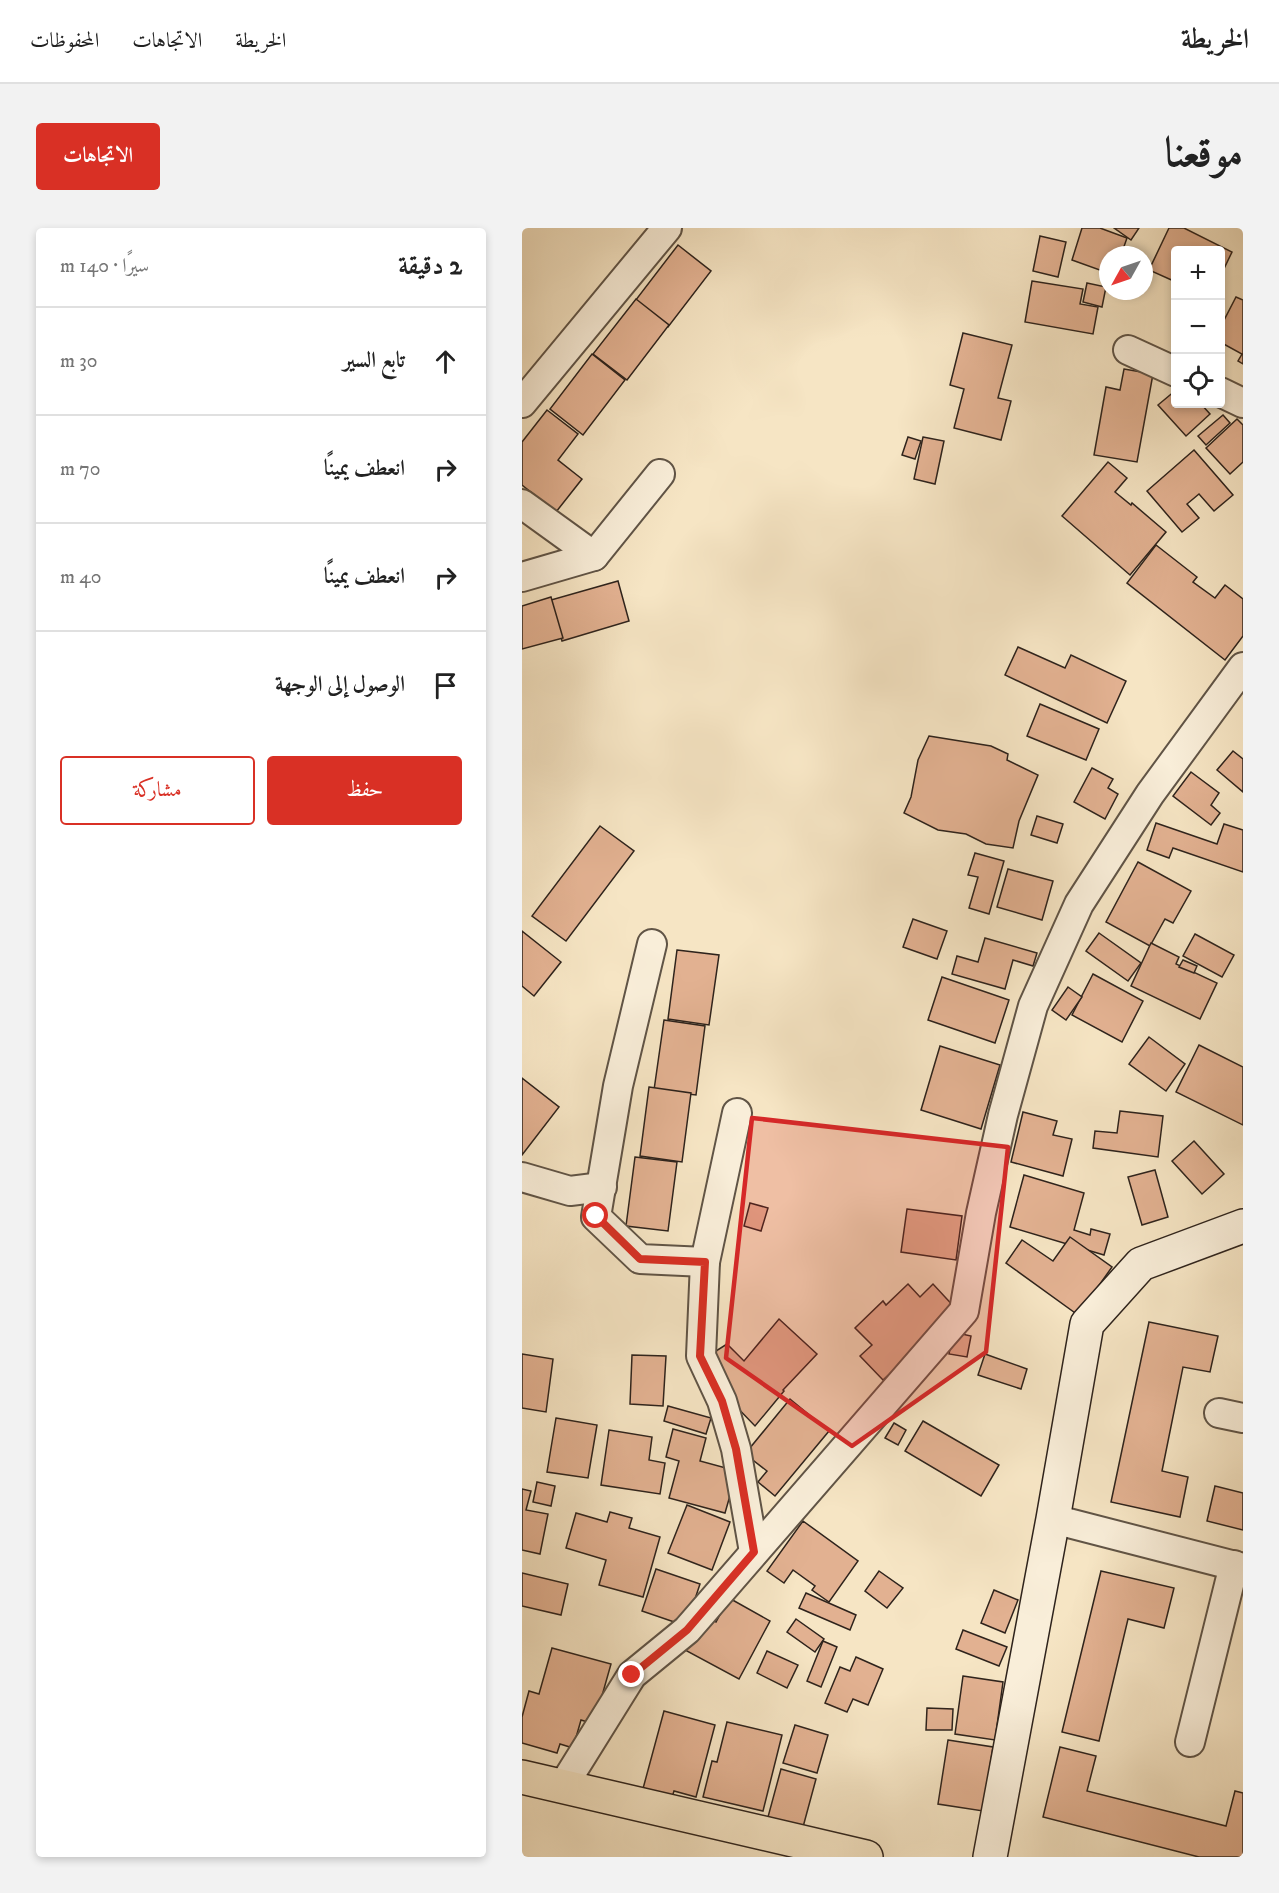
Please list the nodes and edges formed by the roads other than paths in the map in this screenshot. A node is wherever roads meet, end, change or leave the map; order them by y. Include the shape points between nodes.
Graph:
1 (667, 228) edge
2 (1128, 350) dead end
3 (1171, 370) edge
4 (1225, 394) edge
5 (1243, 402) edge
6 (522, 403) edge
7 (660, 474) dead end
8 (522, 504) edge
9 (594, 556) junction
10 (522, 577) edge
11 (1243, 667) edge
12 (652, 944) dead end
13 (737, 1113) dead end
14 (522, 1177) edge
15 (602, 1187) junction
16 (1243, 1226) edge
17 (705, 1262) junction
18 (1053, 1519) junction
19 (754, 1552) junction
20 (1238, 1566) edge
21 (1190, 1742) dead end
22 (522, 1777) edge
23 (563, 1786) junction
24 (866, 1857) edge
25 (990, 1857) edge

1 - 6 street
2 - 3 street
4 - 5 street
7 - 9 street
8 - 9 street
9 - 10 street
11 - 19 street via 1150,794 1079,904 1033,1006 981,1213 964,1311
12 - 15 street via 618,1086
13 - 17 street
14 - 15 street via 570,1191
15 - 17 street via 596,1216 640,1259
16 - 18 street via 1141,1264 1087,1324
17 - 19 street via 700,1356 722,1401 736,1449
18 - 20 street
18 - 25 street
19 - 23 street via 687,1630 632,1675
20 - 21 street
22 - 23 main road
23 - 24 main road

